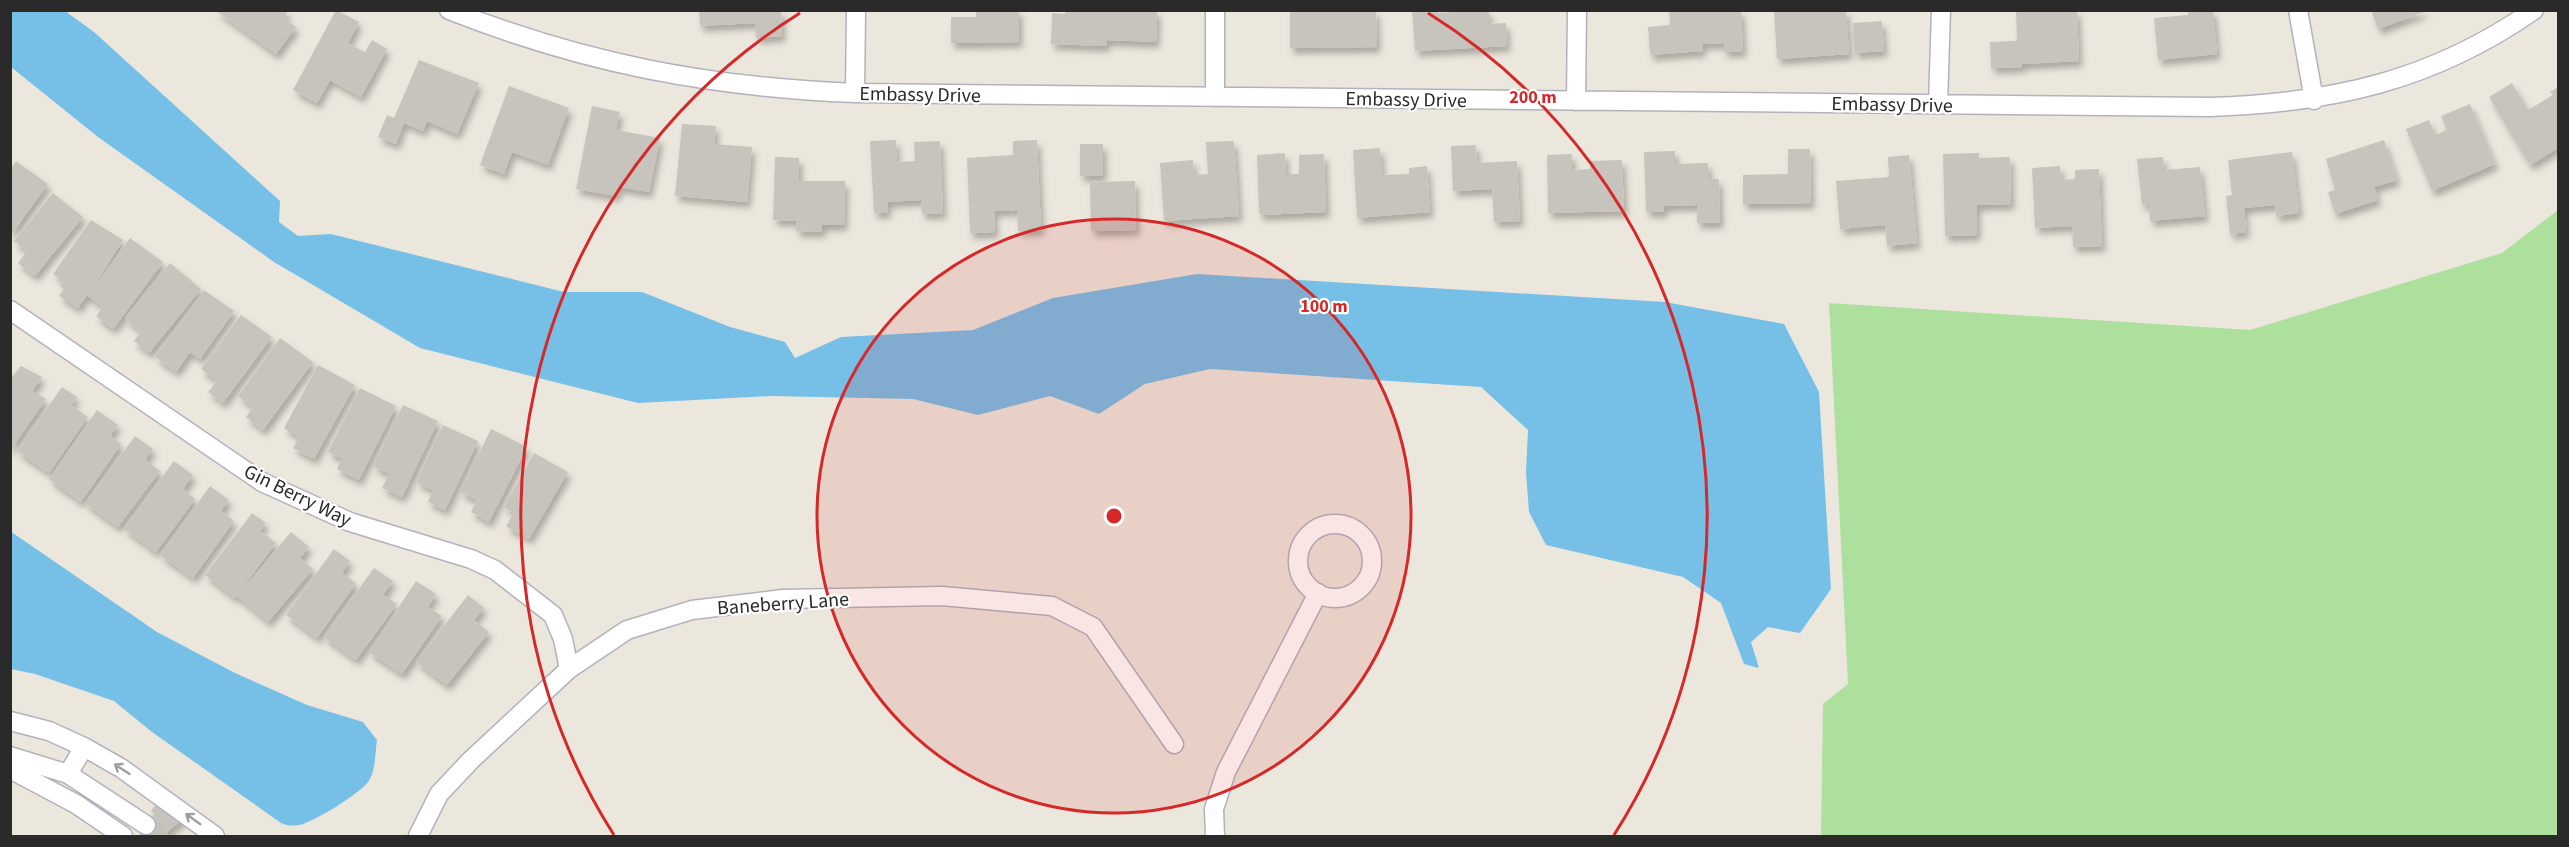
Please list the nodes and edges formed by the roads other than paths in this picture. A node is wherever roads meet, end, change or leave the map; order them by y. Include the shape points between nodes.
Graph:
1 (449, 10) edge
2 (856, 10) edge
3 (1215, 10) edge
4 (1577, 10) edge
5 (1941, 10) edge
6 (2298, 10) edge
7 (2534, 10) edge
8 (490, 18) edge
9 (855, 93) junction
10 (1215, 97) junction
11 (1576, 100) junction
12 (2313, 100) junction
13 (1938, 105) junction
14 (10, 310) edge
15 (1318, 593) junction
16 (569, 669) junction
17 (10, 721) edge
18 (1174, 744) dead end
19 (84, 747) junction
20 (10, 756) edge
21 (10, 769) edge
22 (68, 774) junction
23 (146, 825) tunnel mouth
24 (123, 837) edge
25 (215, 837) edge
26 (418, 837) edge
27 (1215, 837) edge

1 - 8 street, Embassy Drive
2 - 9 street
3 - 10 street
4 - 11 street
5 - 13 street
6 - 12 street
7 - 12 street, Embassy Drive via 2432,66
8 - 9 street, Embassy Drive via 590,57 695,80
9 - 10 street, Embassy Drive
10 - 11 street, Embassy Drive
11 - 13 street, Embassy Drive
12 - 13 street, Embassy Drive via 2210,107
14 - 16 street, Gin Berry Way via 262,482 350,522 495,570 553,615
15 - 15 street via 1302,579 1298,568 1301,545 1308,535 1328,524 1351,527 1361,534 1372,556 1366,581 1346,596 1334,598
15 - 27 street via 1226,772 1214,809
16 - 18 street, Baneberry Lane via 627,630 692,610 783,599 942,596 1052,606 1093,627
16 - 26 street, Baneberry Lane via 439,794
17 - 19 street via 49,730
19 - 22 street
25 -> 19 street via 121,768
20 - 22 street
21 - 24 street via 76,804
22 - 23 street

